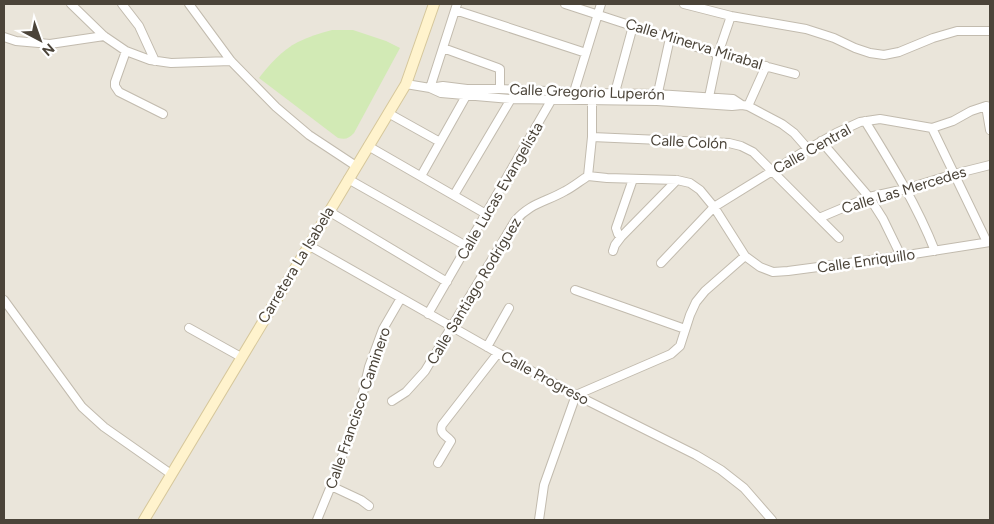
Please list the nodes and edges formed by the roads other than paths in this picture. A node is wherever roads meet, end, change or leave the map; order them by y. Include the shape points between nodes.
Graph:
1 (71, 4) edge
2 (122, 4) edge
3 (189, 4) edge
4 (434, 4) edge
5 (565, 4) edge
6 (601, 4) edge
7 (684, 4) edge
8 (456, 7) edge
9 (598, 14) junction
10 (731, 16) junction
11 (633, 26) junction
12 (990, 31) edge
13 (104, 36) junction
14 (4, 37) edge
15 (670, 38) junction
16 (443, 48) junction
17 (126, 51) junction
18 (586, 53) junction
19 (718, 54) junction
20 (155, 61) junction
21 (231, 61) junction
22 (766, 66) junction
23 (795, 74) dead end
24 (406, 84) junction
25 (430, 88) junction
26 (500, 89) junction
27 (574, 92) junction
28 (466, 96) junction
29 (614, 96) junction
30 (592, 97) junction
31 (709, 97) junction
32 (657, 98) junction
33 (511, 99) junction
34 (552, 99) junction
35 (745, 105) junction
36 (988, 107) edge
37 (388, 113) junction
38 (163, 114) dead end
39 (865, 121) junction
40 (932, 128) junction
41 (990, 130) edge
42 (592, 138) junction
43 (821, 141) junction
44 (440, 142) junction
45 (368, 146) junction
46 (808, 149) junction
47 (990, 164) edge
48 (356, 166) junction
49 (772, 171) junction
50 (954, 174) junction
51 (421, 176) junction
52 (588, 176) junction
53 (633, 178) junction
54 (348, 179) junction
55 (677, 180) junction
56 (905, 189) junction
57 (454, 195) junction
58 (869, 198) junction
59 (714, 207) junction
60 (330, 212) junction
61 (486, 214) junction
62 (818, 218) junction
63 (621, 237) junction
64 (839, 238) dead end
65 (989, 242) edge
66 (308, 245) junction
67 (468, 246) junction
68 (613, 250) dead end
69 (935, 251) junction
70 (745, 256) junction
71 (901, 256) junction
72 (661, 263) dead end
73 (447, 282) junction
74 (575, 290) dead end
75 (402, 298) junction
76 (4, 300) edge
77 (509, 308) dead end
78 (428, 314) junction
79 (452, 327) junction
80 (189, 328) dead end
81 (686, 329) junction
82 (487, 347) junction
83 (498, 353) junction
84 (241, 358) junction
85 (576, 395) junction
86 (392, 401) dead end
87 (438, 462) dead end
88 (172, 474) junction
89 (331, 486) junction
90 (369, 506) dead end
91 (144, 520) edge
92 (316, 520) edge
93 (539, 520) edge
94 (772, 520) edge

1 - 13 street
2 - 20 street via 139,26
3 - 21 street
4 - 24 main road, Carretera La Isabela
5 - 9 street, Calle Minerva Mirabal
6 - 9 street
7 - 10 street
8 - 16 street
8 - 18 street
9 - 11 street, Calle Minerva Mirabal
9 - 18 street
10 - 12 street via 806,29 870,53 884,55 957,31
10 - 19 street
11 - 15 street, Calle Minerva Mirabal
11 - 29 street
13 - 14 street via 50,44
13 - 17 street
15 - 19 street, Calle Minerva Mirabal
15 - 32 street
16 - 25 street
16 - 26 street via 498,68
17 - 20 street
17 - 38 street via 115,82 116,89
18 - 27 street
19 - 22 street, Calle Minerva Mirabal
19 - 31 street
20 - 21 street
21 - 48 street via 276,107
22 - 23 street, Calle Minerva Mirabal
22 - 35 street
24 - 25 street, Calle Gregorio Luperón
24 - 37 main road, Carretera La Isabela
25 - 26 street, Calle Gregorio Luperón
25 - 28 street, Calle Gregorio Luperón
26 - 27 street, Calle Gregorio Luperón
27 - 30 street, Calle Gregorio Luperón
28 - 33 street, Calle Gregorio Luperón
28 - 44 street
29 - 30 street, Calle Gregorio Luperón
29 - 32 street, Calle Gregorio Luperón
30 - 34 street, Calle Gregorio Luperón
30 - 42 street
31 - 32 street, Calle Gregorio Luperón
31 - 35 street, Calle Gregorio Luperón via 734,99
32 - 35 street, Calle Gregorio Luperón
33 - 34 street, Calle Gregorio Luperón
33 - 57 street
34 - 61 street, Calle Lucas Evangelista
35 - 46 street, Calle Gregorio Luperón via 782,124
36 - 40 street, Calle Central
36 - 41 street
37 - 44 street
37 - 45 main road, Carretera La Isabela
39 - 40 street, Calle Central via 880,119
39 - 43 street, Calle Central
39 - 56 street
40 - 50 street
42 - 49 street, Calle Colón via 729,143 753,152
42 - 52 street
43 - 46 street, Calle Central
43 - 58 street
44 - 51 street
45 - 48 main road, Carretera La Isabela
45 - 51 street
46 - 49 street, Calle Central
47 - 50 street, Calle Las Mercedes
48 - 54 main road, Carretera La Isabela
49 - 59 street, Calle Central
49 - 62 street, Calle Colón
50 - 56 street, Calle Las Mercedes
50 - 65 street
51 - 57 street
52 - 53 street
52 - 79 street, Calle Santiago Rodríguez via 522,212
53 - 55 street
53 - 63 street via 616,228
54 - 60 main road, Carretera La Isabela
54 - 67 street
55 - 59 street via 700,190
55 - 63 street
56 - 58 street, Calle Las Mercedes
56 - 69 street
57 - 61 street
58 - 62 street, Calle Las Mercedes
58 - 71 street
59 - 70 street
59 - 72 street, Calle Central
60 - 66 main road, Carretera La Isabela
60 - 73 street
61 - 67 street, Calle Lucas Evangelista
62 - 64 street, Calle Colón
63 - 68 street
65 - 69 street, Calle Enriquillo
66 - 75 street, Calle Progreso
66 - 84 main road, Carretera La Isabela
67 - 73 street, Calle Lucas Evangelista
69 - 71 street, Calle Enriquillo
70 - 71 street, Calle Enriquillo via 773,272
70 - 81 street via 700,297
73 - 78 street, Calle Lucas Evangelista
74 - 81 street
75 - 78 street, Calle Progreso
75 - 89 street, Calle Francisco Caminero via 383,329 358,414
76 - 88 street via 82,407 104,427
77 - 82 street
78 - 79 street, Calle Progreso
79 - 82 street, Calle Progreso
79 - 86 street, Calle Santiago Rodríguez via 425,371 406,392
80 - 84 street
81 - 85 street via 680,346 670,354
82 - 83 street, Calle Progreso
83 - 85 street, Calle Progreso
83 - 87 street via 442,425 443,434 451,441
84 - 88 main road, Carretera La Isabela
85 - 93 street via 544,485
85 - 94 street, Calle Progreso via 721,470 744,488
88 - 91 main road, Carretera La Isabela
89 - 90 street
89 - 92 street, Calle Francisco Caminero

